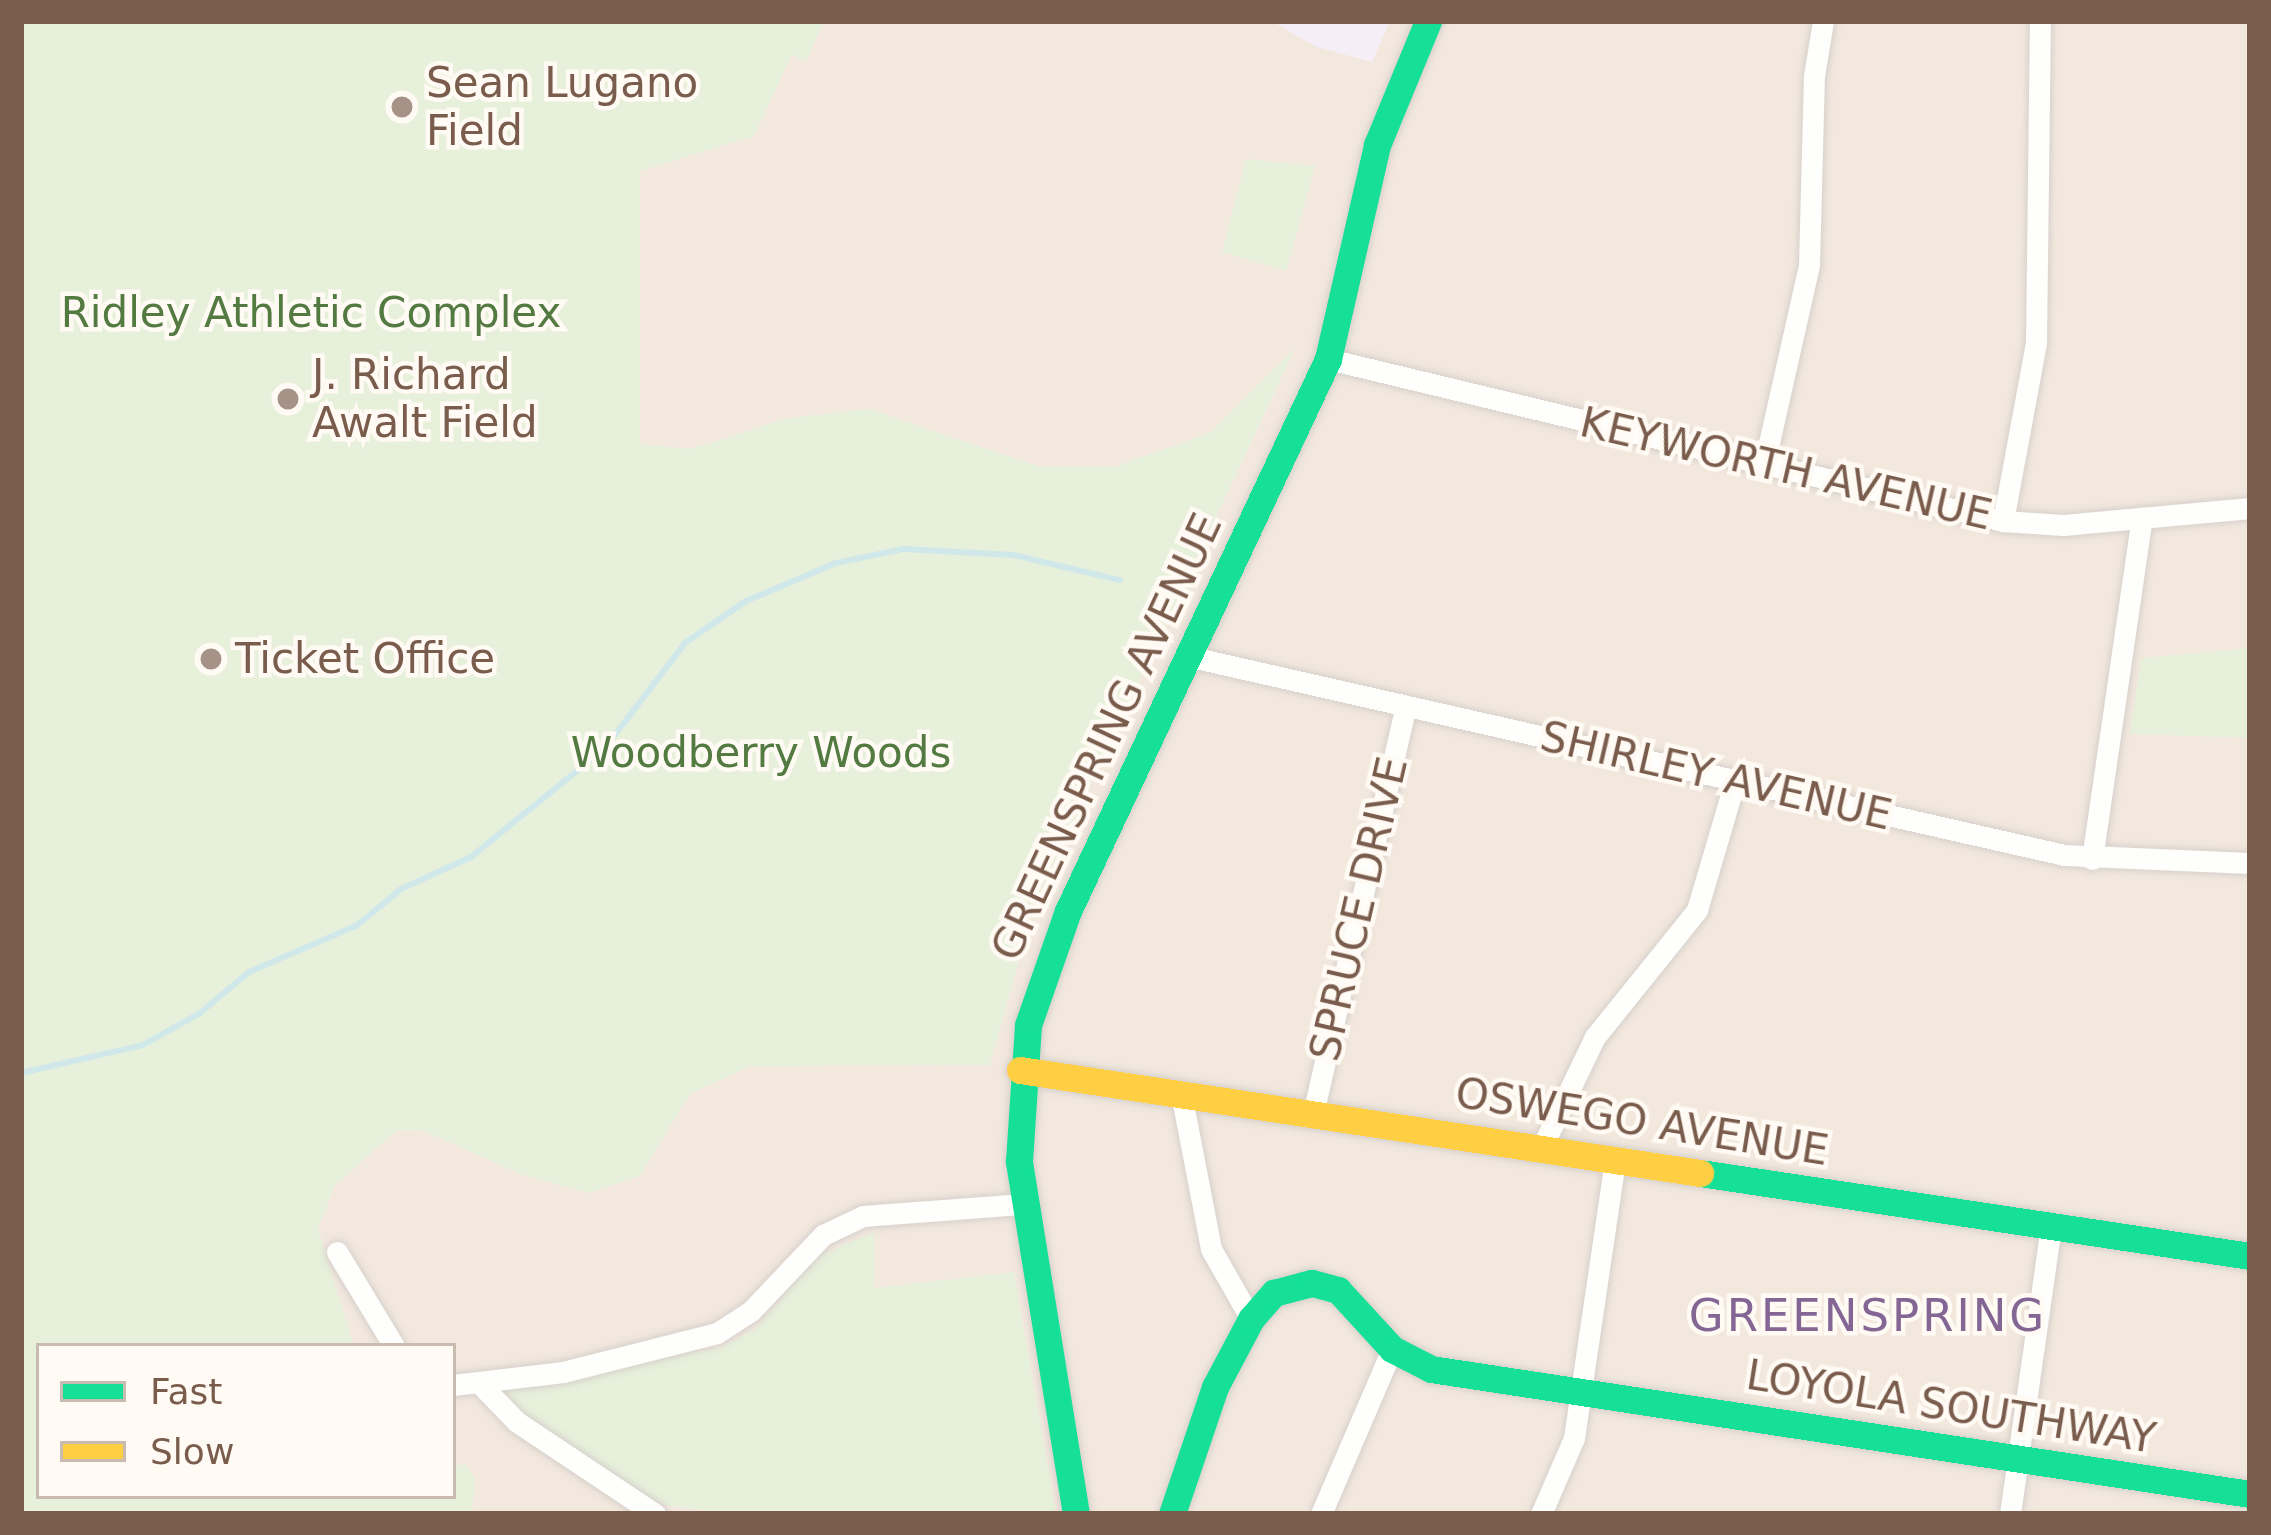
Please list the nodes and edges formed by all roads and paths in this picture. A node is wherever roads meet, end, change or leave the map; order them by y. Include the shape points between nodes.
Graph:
1 (1428, 21) edge
2 (1823, 21) edge
3 (2041, 21) edge
4 (1328, 358) junction
5 (1764, 465) junction
6 (2250, 508) edge
7 (2142, 518) junction
8 (2002, 521) junction
9 (1187, 656) junction
10 (1406, 706) junction
11 (1735, 781) junction
12 (2092, 859) junction
13 (2250, 863) edge
14 (1020, 1070) junction
15 (1181, 1094) junction
16 (1313, 1114) junction
17 (1541, 1149) junction
18 (1615, 1161) junction
19 (1024, 1204) junction
20 (2051, 1227) junction
21 (338, 1252) dead end
22 (2250, 1256) edge
23 (1250, 1318) junction
24 (392, 1343) edge
25 (1392, 1348) junction
26 (456, 1385) edge
27 (482, 1386) junction
28 (1581, 1394) junction
29 (2018, 1459) junction
30 (2250, 1494) edge
31 (655, 1514) edge
32 (1076, 1514) edge
33 (1172, 1514) edge
34 (1321, 1514) edge
35 (1541, 1514) edge
36 (2010, 1514) edge

1 - 4 street, GREENSPRING AVENUE via 1377,145
2 - 5 street via 1809,265
3 - 8 street via 2036,343
4 - 5 street, KEYWORTH AVENUE
4 - 9 street, GREENSPRING AVENUE
5 - 8 street, KEYWORTH AVENUE
6 - 7 street, KEYWORTH AVENUE
7 - 8 street, KEYWORTH AVENUE
7 - 12 street
9 - 10 street, SHIRLEY AVENUE
9 - 14 street, GREENSPRING AVENUE via 1050,952
10 - 11 street, SHIRLEY AVENUE
10 - 16 street, SPRUCE DRIVE
11 - 12 street, SHIRLEY AVENUE
11 - 17 street via 1697,910 1595,1037
12 - 13 street, SHIRLEY AVENUE
14 - 15 street, OSWEGO AVENUE
14 - 19 street, GREENSPRING AVENUE
15 - 16 street, OSWEGO AVENUE
15 - 23 street via 1211,1249
16 - 17 street, OSWEGO AVENUE
17 - 18 street, OSWEGO AVENUE
18 - 20 street, OSWEGO AVENUE
18 - 28 street
19 - 27 street via 846,1222 717,1333
19 - 32 street, GREENSPRING AVENUE
20 - 22 street, OSWEGO AVENUE
20 - 29 street
21 - 24 street
23 - 25 street, LOYOLA SOUTHWAY via 1287,1288 1324,1285 1352,1300
23 - 33 street via 1215,1387
25 - 28 street, LOYOLA SOUTHWAY via 1431,1369
25 - 34 street
26 - 27 street
27 - 31 street via 518,1421
28 - 29 street, LOYOLA SOUTHWAY
28 - 35 street via 1568,1459
29 - 30 street, LOYOLA SOUTHWAY
29 - 36 street

